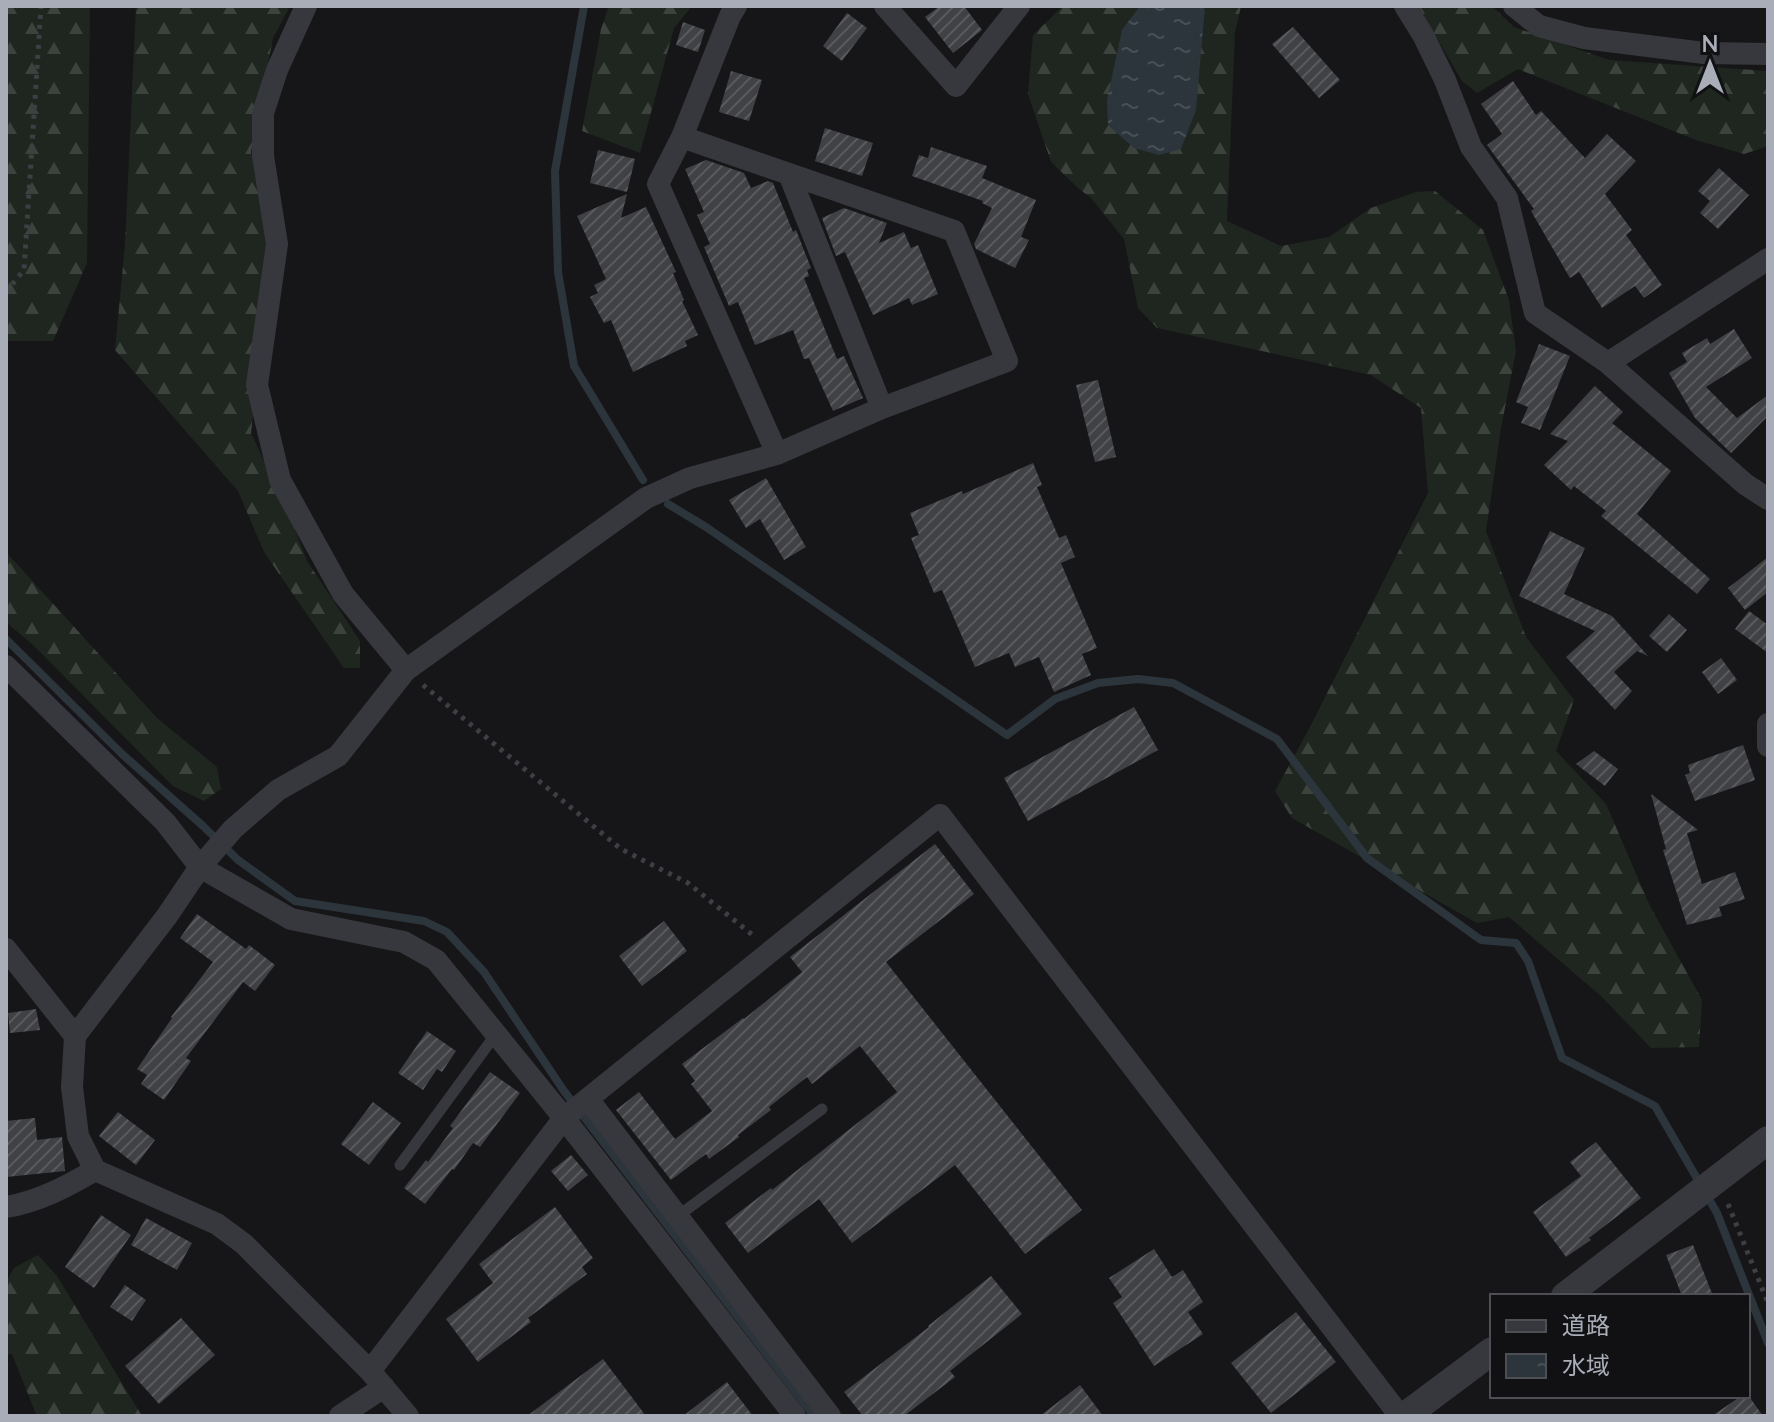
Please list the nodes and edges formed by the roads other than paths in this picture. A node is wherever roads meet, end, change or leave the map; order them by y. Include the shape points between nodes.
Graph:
1 (306, 6) edge
2 (736, 6) edge
3 (885, 6) edge
4 (1019, 6) edge
5 (1405, 6) edge
6 (1514, 6) edge
7 (1766, 59) edge
8 (682, 137) junction
9 (789, 174) junction
10 (1768, 259) edge
11 (1608, 363) junction
12 (882, 408) junction
13 (777, 454) junction
14 (1768, 499) edge
15 (6, 666) edge
16 (406, 670) junction
17 (1768, 724) edge
18 (1768, 746) edge
19 (207, 859) junction
20 (6, 949) edge
21 (496, 1034) junction
22 (75, 1036) junction
23 (576, 1108) junction
24 (822, 1109) dead end
25 (1768, 1140) edge
26 (400, 1165) dead end
27 (95, 1170) junction
28 (6, 1207) edge
29 (678, 1216) junction
30 (1568, 1294) edge
31 (1490, 1352) edge
32 (377, 1379) junction
33 (340, 1416) edge
34 (408, 1416) edge
35 (795, 1416) edge
36 (830, 1416) edge
37 (1403, 1416) edge

1 - 16 street via 263,113 263,156 277,244 257,385 280,480 343,594
2 - 8 street
3 - 4 street via 956,86
5 - 11 street via 1445,80 1471,147 1507,198 1535,313
6 - 7 street via 1539,26 1584,38
8 - 9 street
8 - 13 street via 658,184
9 - 12 street
9 - 12 street via 954,231 1007,361
10 - 11 street
11 - 14 street
12 - 13 street
13 - 16 street via 690,478 646,498
15 - 19 street
16 - 19 street via 338,756 278,790
17 - 18 street
19 - 21 street via 291,919 404,942 436,960
19 - 22 street
20 - 22 street
21 - 23 street
21 - 26 lane
22 - 27 street via 72,1087 78,1136
23 - 29 street
23 - 32 street
23 - 35 street
23 - 37 street via 940,815
24 - 29 lane
25 - 30 street
27 - 28 street via 66,1187
27 - 32 street via 226,1230
29 - 36 street
31 - 37 street
32 - 33 street
32 - 34 street

